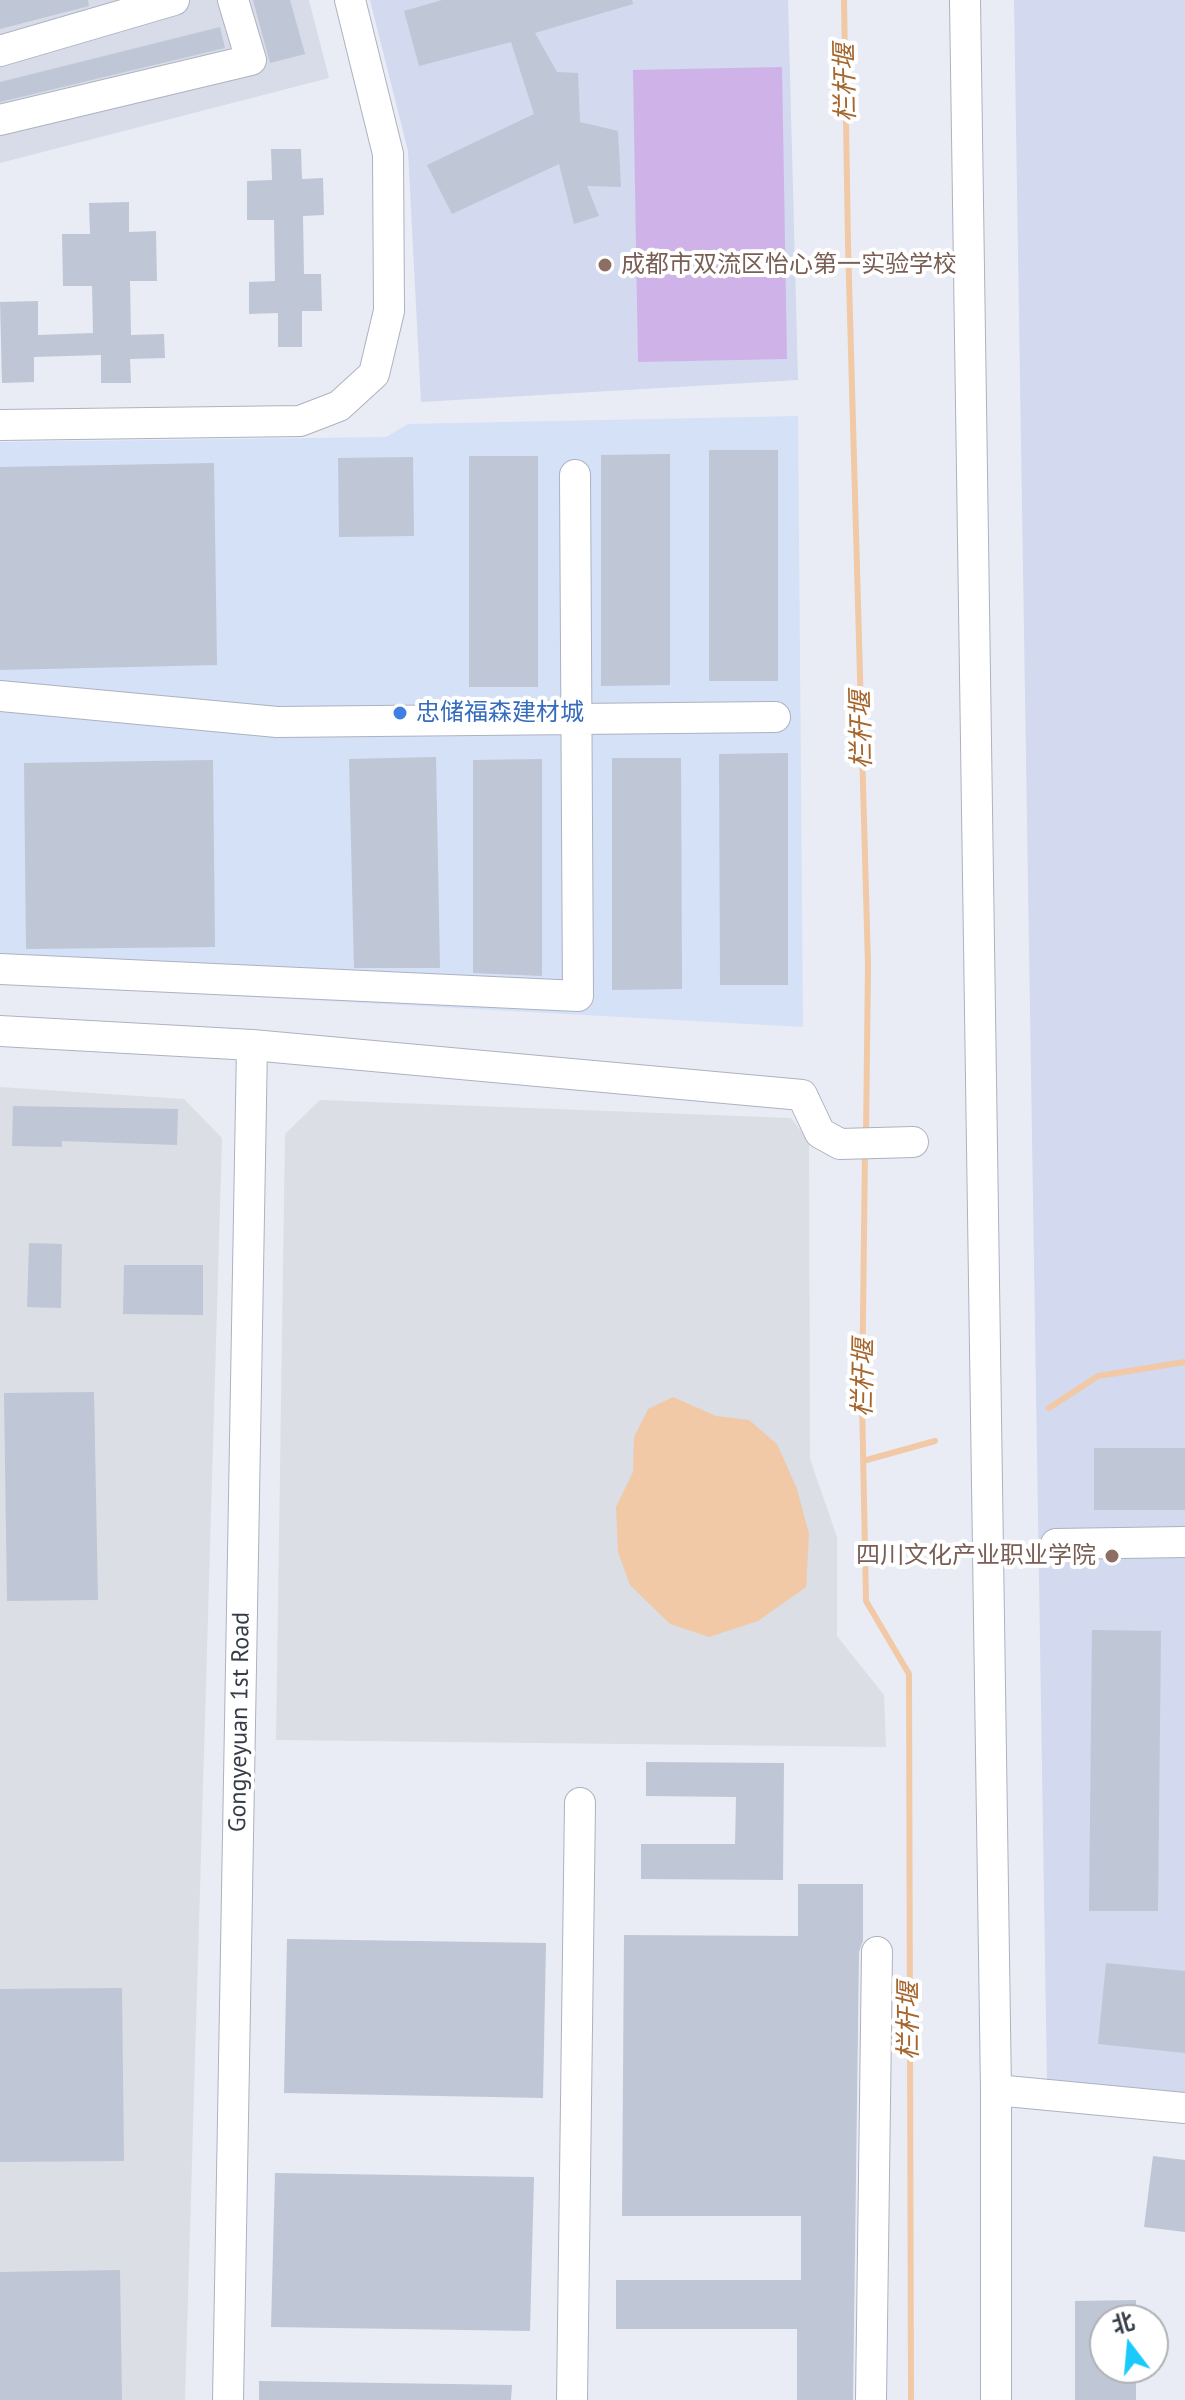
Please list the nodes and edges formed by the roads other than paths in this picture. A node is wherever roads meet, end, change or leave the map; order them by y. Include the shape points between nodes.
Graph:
1 (174, 0) edge
2 (233, 0) edge
3 (350, 0) edge
4 (965, 0) edge
5 (0, 51) edge
6 (0, 120) edge
7 (0, 425) edge
8 (575, 475) dead end
9 (0, 696) edge
10 (576, 717) junction
11 (775, 717) dead end
12 (0, 969) edge
13 (0, 1031) edge
14 (252, 1045) junction
15 (900, 1142) dead end
16 (1185, 1542) edge
17 (1056, 1544) dead end
18 (580, 1803) dead end
19 (877, 1952) dead end
20 (996, 2090) junction
21 (1185, 2108) edge
22 (228, 2400) edge
23 (572, 2400) edge
24 (871, 2400) edge
25 (996, 2400) edge

1 - 5 street
2 - 6 street via 251,60
3 - 7 street via 388,154 389,311 374,374 339,406 300,421
4 - 20 street
8 - 10 street
9 - 10 street via 277,722
10 - 11 street
10 - 12 street via 578,996
13 - 14 street
14 - 15 street via 802,1095 820,1133 840,1144
14 - 22 street, Gongyeyuan 1st Road
16 - 17 street
18 - 23 street
19 - 24 street
20 - 21 street
20 - 25 street

